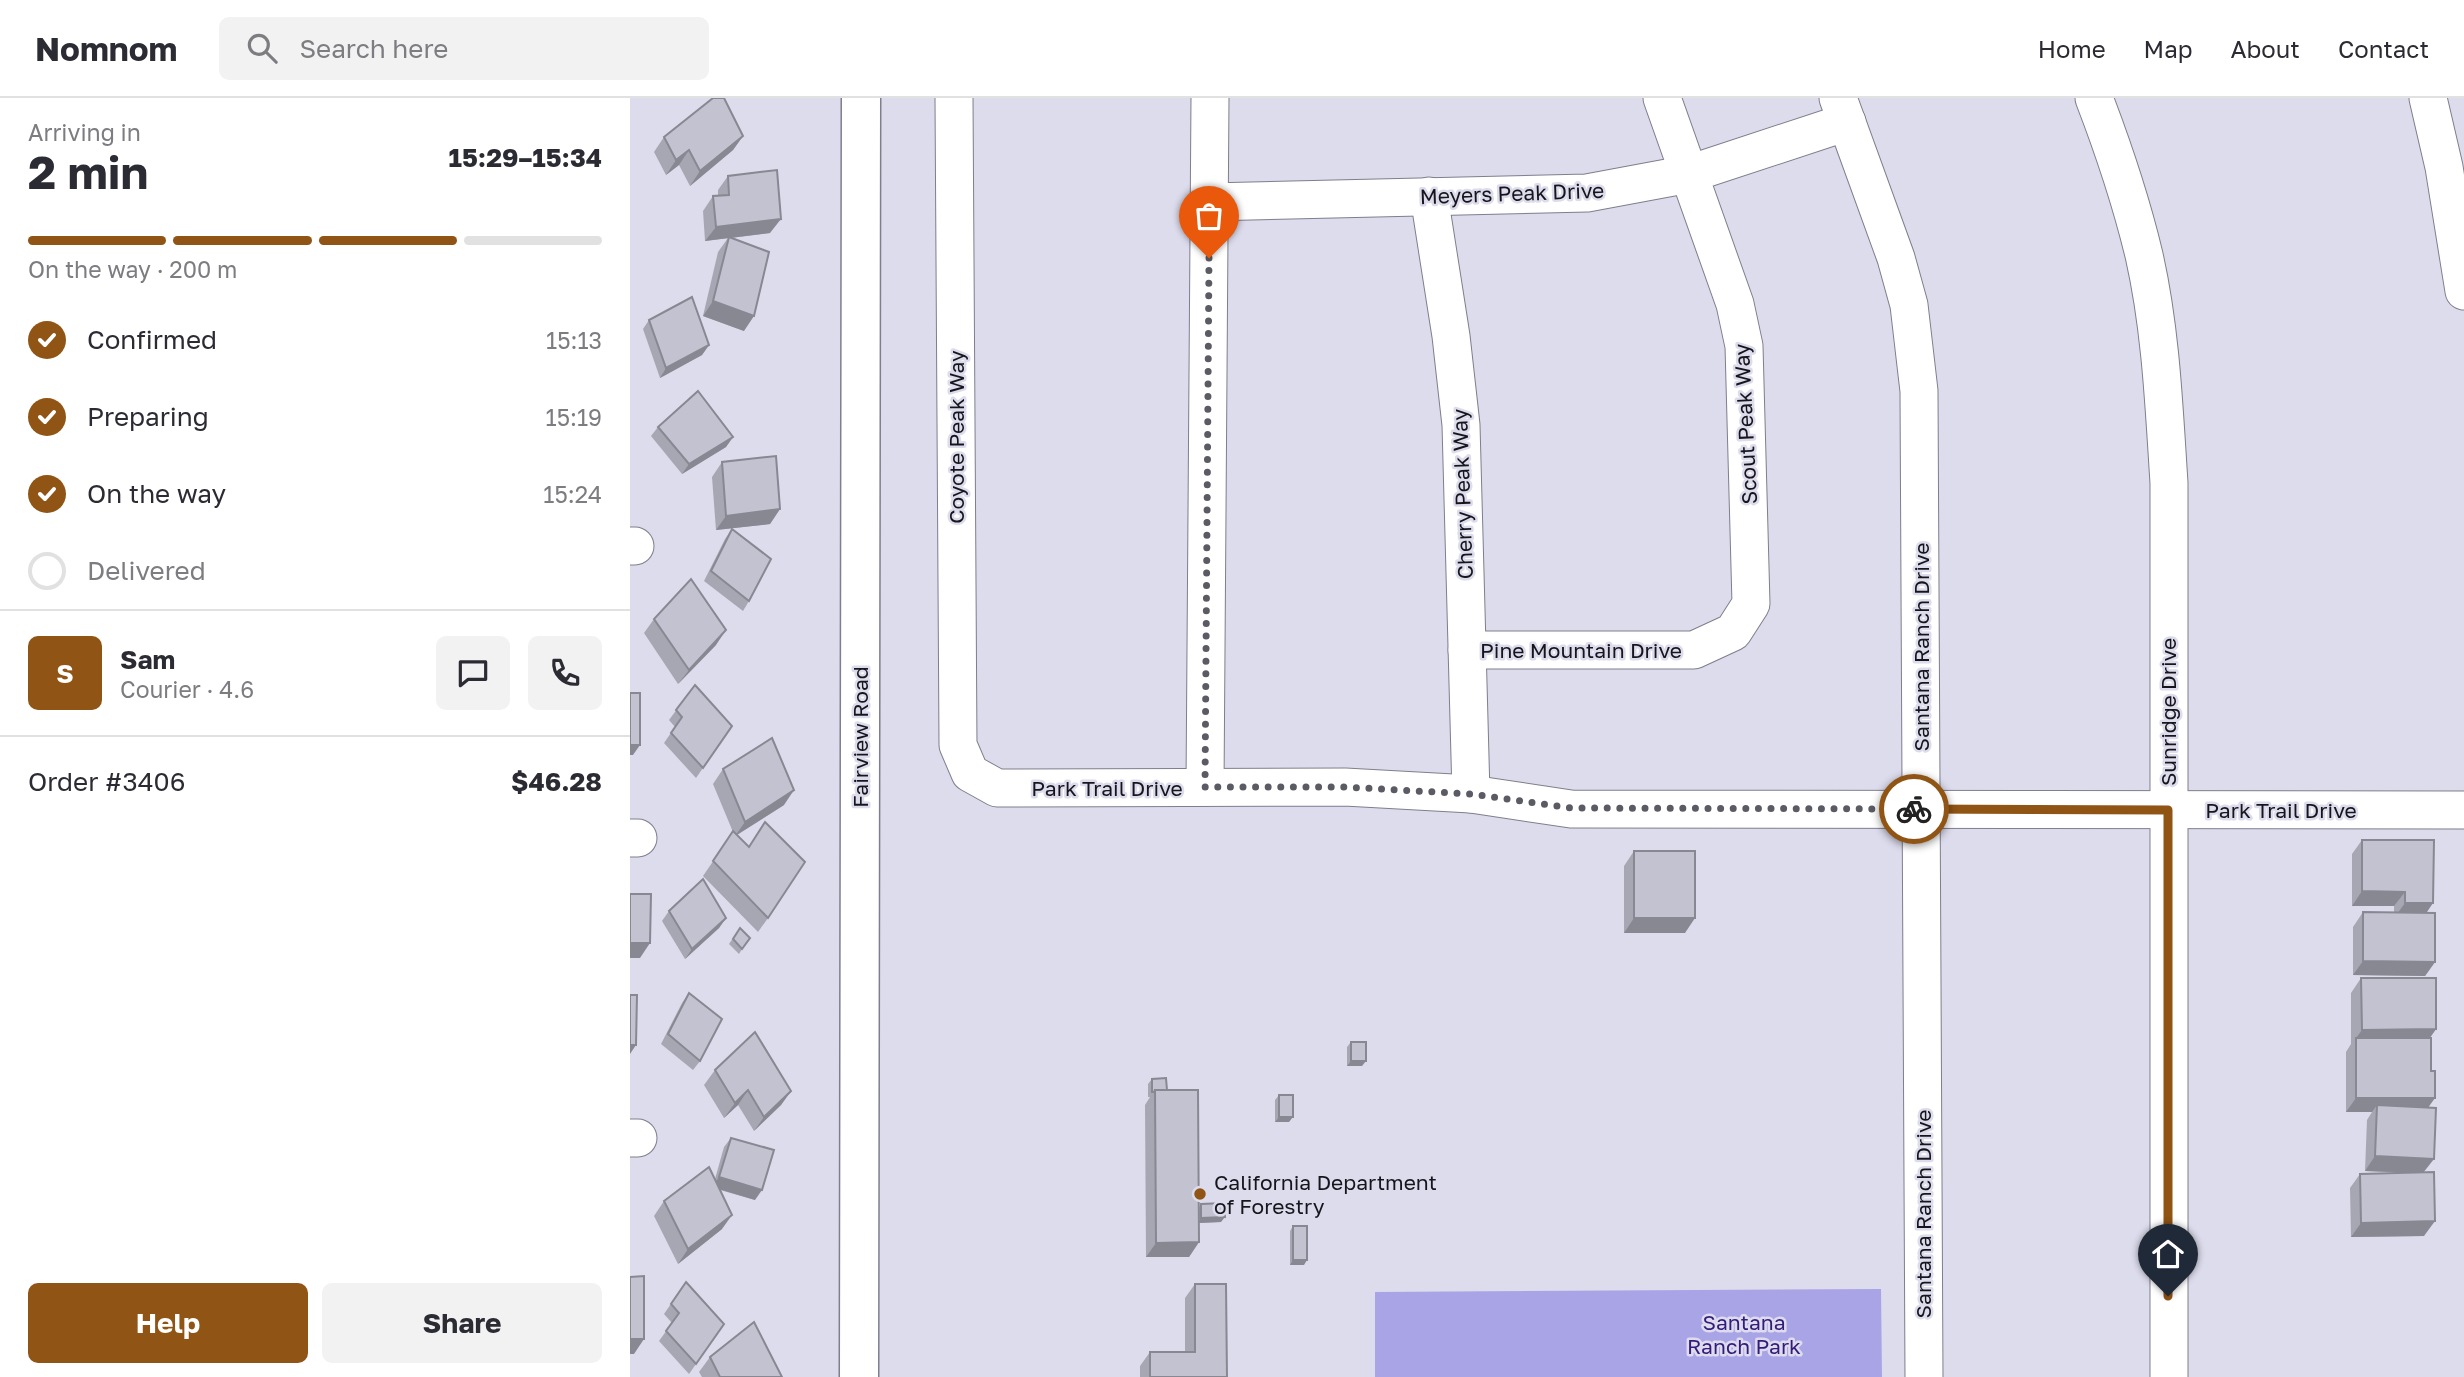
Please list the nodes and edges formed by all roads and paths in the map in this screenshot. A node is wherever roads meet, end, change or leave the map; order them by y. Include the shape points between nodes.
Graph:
1 (861, 98) edge
2 (954, 98) edge
3 (1210, 98) edge
4 (1662, 98) edge
5 (2094, 98) edge
6 (2428, 98) edge
7 (1842, 110) edge
8 (1689, 174) junction
9 (1429, 196) junction
10 (1209, 202) junction
11 (2464, 284) edge
12 (1733, 632) joint
13 (1467, 650) junction
14 (970, 773) joint
15 (1205, 787) junction
16 (1471, 794) junction
17 (1923, 809) junction
18 (2168, 810) junction
19 (2464, 810) edge
20 (859, 1377) edge
21 (1924, 1377) edge
22 (2168, 1377) edge

1 - 20 main road, Fairview Road
2 - 14 street, Coyote Peak Way via 958,745
3 - 10 street
4 - 8 street, Scout Peak Way
5 - 18 street, Sunridge Drive via 2119,163 2144,257 2161,371 2169,483
6 - 11 street
7 - 8 street, Meyers Peak Drive
7 - 17 street, Santana Ranch Drive via 1896,258 1916,354
8 - 9 street, Meyers Peak Drive via 1587,193
8 - 12 street, Scout Peak Way via 1735,304 1744,346 1751,604
9 - 10 street, Meyers Peak Drive
9 - 13 street, Cherry Peak Way via 1461,425
10 - 15 street
12 - 13 street, Pine Mountain Drive via 1694,650
13 - 16 street, Cherry Peak Way
14 - 15 street, Park Trail Drive via 997,788
15 - 16 street, Park Trail Drive via 1345,787
16 - 17 street, Park Trail Drive via 1571,808
17 - 18 street, Park Trail Drive
17 - 21 street, Santana Ranch Drive
18 - 19 street, Park Trail Drive
18 - 22 street, Sunridge Drive

